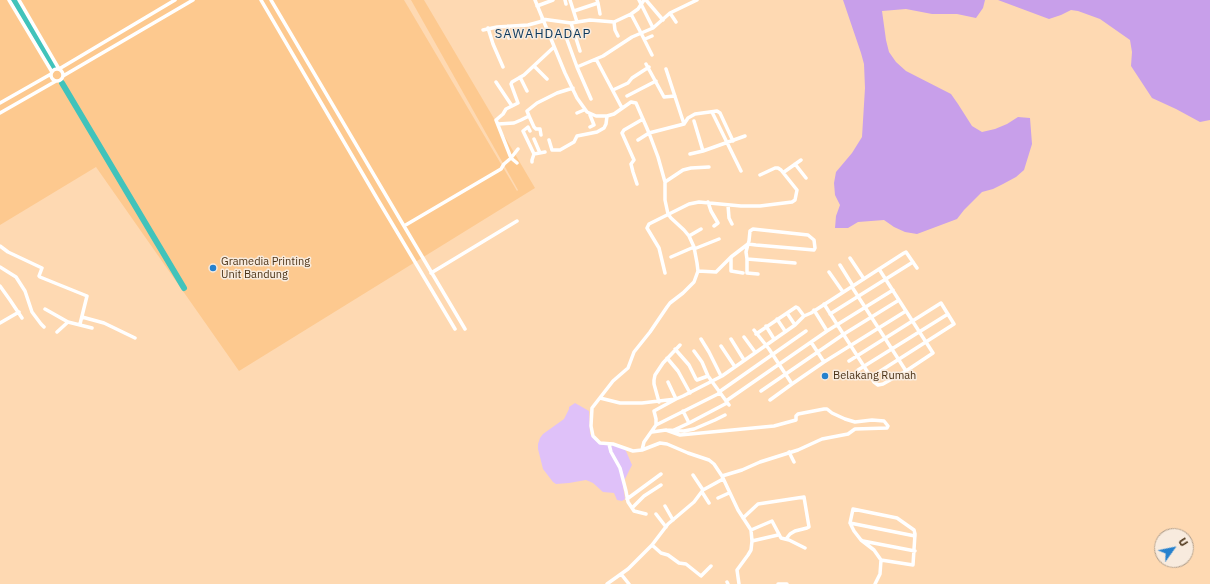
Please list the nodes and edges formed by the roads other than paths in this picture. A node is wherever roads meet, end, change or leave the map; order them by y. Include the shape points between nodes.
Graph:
1 (9, 0) edge
2 (19, 0) edge
3 (175, 0) edge
4 (192, 0) edge
5 (261, 0) edge
6 (271, 0) edge
7 (535, 0) edge
8 (553, 0) edge
9 (570, 0) edge
10 (639, 0) edge
11 (645, 0) edge
12 (697, 0) edge
13 (597, 2) edge
14 (641, 4) junction
15 (537, 6) junction
16 (574, 11) junction
17 (670, 13) junction
18 (600, 14) dead end
19 (631, 14) junction
20 (543, 20) junction
21 (663, 20) junction
22 (577, 22) junction
23 (614, 22) junction
24 (676, 22) dead end
25 (572, 23) junction
26 (508, 26) junction
27 (488, 28) junction
28 (653, 28) junction
29 (483, 30) dead end
30 (642, 33) junction
31 (618, 36) dead end
32 (652, 36) dead end
33 (566, 37) dead end
34 (509, 38) dead end
35 (644, 39) junction
36 (554, 47) junction
37 (580, 51) dead end
38 (652, 55) dead end
39 (596, 58) junction
40 (534, 66) junction
41 (503, 67) dead end
42 (577, 67) junction
43 (59, 69) junction
44 (666, 69) dead end
45 (51, 73) junction
46 (63, 76) junction
47 (520, 77) junction
48 (547, 79) dead end
49 (56, 81) junction
50 (656, 81) junction
51 (496, 82) dead end
52 (573, 88) junction
53 (613, 90) junction
54 (527, 91) dead end
55 (627, 96) dead end
56 (676, 96) junction
57 (592, 99) dead end
58 (0, 103) edge
59 (512, 106) junction
60 (622, 108) junction
61 (584, 110) junction
62 (577, 112) dead end
63 (712, 112) junction
64 (0, 113) edge
65 (590, 114) junction
66 (607, 116) junction
67 (527, 117) junction
68 (642, 119) junction
69 (694, 121) dead end
70 (498, 124) junction
71 (684, 124) junction
72 (528, 127) junction
73 (590, 127) dead end
74 (530, 132) dead end
75 (649, 133) junction
76 (541, 135) dead end
77 (745, 136) dead end
78 (534, 139) dead end
79 (549, 140) dead end
80 (638, 140) dead end
81 (733, 140) junction
82 (728, 143) junction
83 (518, 149) dead end
84 (703, 151) junction
85 (545, 152) dead end
86 (540, 153) junction
87 (534, 154) junction
88 (690, 154) dead end
89 (511, 158) junction
90 (801, 160) dead end
91 (532, 162) dead end
92 (517, 163) dead end
93 (795, 164) junction
94 (709, 167) dead end
95 (741, 171) dead end
96 (784, 172) junction
97 (760, 175) dead end
98 (806, 178) dead end
99 (665, 182) junction
100 (375, 184) junction
101 (637, 184) dead end
102 (382, 197) junction
103 (708, 202) junction
104 (728, 205) junction
105 (668, 214) junction
106 (517, 221) dead end
107 (732, 224) dead end
108 (404, 226) junction
109 (714, 226) dead end
110 (701, 229) dead end
111 (689, 236) junction
112 (719, 239) dead end
113 (748, 244) junction
114 (0, 246) edge
115 (694, 248) junction
116 (671, 257) dead end
117 (731, 257) junction
118 (850, 258) dead end
119 (747, 259) junction
120 (913, 262) junction
121 (795, 263) dead end
122 (840, 265) dead end
123 (0, 267) edge
124 (917, 268) dead end
125 (879, 269) junction
126 (698, 271) junction
127 (431, 272) junction
128 (829, 272) dead end
129 (665, 273) dead end
130 (743, 273) dead end
131 (758, 274) dead end
132 (864, 279) junction
133 (886, 280) junction
134 (0, 286) edge
135 (852, 286) junction
136 (893, 290) junction
137 (843, 292) junction
138 (859, 297) junction
139 (899, 300) junction
140 (824, 304) junction
141 (865, 307) junction
142 (45, 309) dead end
143 (814, 310) junction
144 (906, 311) junction
145 (19, 312) junction
146 (787, 313) junction
147 (830, 314) junction
148 (948, 314) junction
149 (804, 316) junction
150 (82, 317) junction
151 (22, 318) dead end
152 (872, 318) junction
153 (776, 320) junction
154 (912, 321) junction
155 (68, 322) junction
156 (0, 323) edge
157 (80, 324) junction
158 (837, 324) junction
159 (795, 325) junction
160 (766, 326) junction
161 (44, 327) dead end
162 (92, 328) dead end
163 (878, 328) junction
164 (465, 329) dead end
165 (455, 330) dead end
166 (785, 331) junction
167 (806, 331) dead end
168 (827, 331) junction
169 (57, 332) dead end
170 (919, 332) junction
171 (844, 334) junction
172 (744, 337) dead end
173 (135, 338) dead end
174 (701, 339) dead end
175 (731, 339) dead end
176 (774, 339) junction
177 (885, 339) junction
178 (811, 342) junction
179 (926, 342) junction
180 (680, 345) dead end
181 (765, 345) junction
182 (851, 345) junction
183 (721, 346) dead end
184 (675, 349) junction
185 (892, 349) junction
186 (694, 351) dead end
187 (755, 352) junction
188 (817, 352) junction
189 (772, 354) junction
190 (857, 355) junction
191 (667, 358) junction
192 (744, 360) junction
193 (899, 360) junction
194 (849, 361) dead end
195 (824, 362) junction
196 (779, 363) junction
197 (735, 367) junction
198 (865, 367) junction
199 (858, 370) dead end
200 (906, 371) junction
201 (786, 374) junction
202 (708, 376) junction
203 (721, 376) junction
204 (871, 377) junction
205 (711, 381) junction
206 (668, 382) dead end
207 (792, 384) junction
208 (761, 391) dead end
209 (719, 392) junction
210 (690, 393) junction
211 (600, 398) junction
212 (676, 399) junction
213 (770, 400) dead end
214 (659, 402) junction
215 (727, 403) junction
216 (683, 411) junction
217 (725, 415) dead end
218 (689, 423) junction
219 (656, 425) junction
220 (666, 430) junction
221 (674, 430) junction
222 (652, 432) junction
223 (609, 444) junction
224 (642, 450) junction
225 (790, 452) junction
226 (794, 462) dead end
227 (661, 474) dead end
228 (693, 475) dead end
229 (722, 478) junction
230 (661, 485) dead end
231 (703, 491) junction
232 (729, 492) junction
233 (718, 498) dead end
234 (627, 499) junction
235 (709, 503) dead end
236 (665, 506) dead end
237 (632, 508) junction
238 (646, 514) dead end
239 (656, 514) dead end
240 (743, 518) junction
241 (673, 520) junction
242 (850, 524) junction
243 (859, 525) junction
244 (666, 527) junction
245 (751, 530) junction
246 (857, 534) junction
247 (778, 535) junction
248 (915, 536) junction
249 (786, 539) junction
250 (862, 540) junction
251 (752, 541) junction
252 (652, 545) junction
253 (805, 548) dead end
254 (915, 551) junction
255 (881, 560) junction
256 (711, 566) dead end
257 (621, 574) junction
258 (607, 584) edge
259 (629, 584) edge
260 (739, 584) edge
261 (778, 584) edge
262 (787, 584) edge
263 (875, 584) edge

1 - 45 street
2 - 43 street
3 - 43 street
4 - 46 street
5 - 100 street
6 - 100 street
7 - 15 street
8 - 15 street
9 - 16 street
10 - 14 street
11 - 14 street
11 - 21 street
12 - 17 street
13 - 16 street
13 - 18 street
14 - 19 street
14 - 28 street
15 - 20 street
16 - 22 street
17 - 21 street
17 - 24 street
19 - 23 street
19 - 30 street
20 - 25 street
20 - 26 street via 528,25
20 - 36 street
21 - 28 street
22 - 23 street
22 - 25 street
23 - 31 street
25 - 37 street
26 - 27 street
26 - 34 street
27 - 29 street
27 - 41 street
28 - 30 street
30 - 35 street
30 - 39 street
32 - 35 street
33 - 42 street
35 - 38 street
36 - 40 street
36 - 52 street
39 - 42 street
39 - 53 street
40 - 47 street
40 - 48 street
42 - 57 street
43 - 45 street
43 - 46 street
44 - 56 street
45 - 49 street
45 - 58 street
46 - 49 street
47 - 54 street
47 - 59 street via 511,83 518,102
49 - 64 street
50 - 53 street via 648,66 628,83
50 - 55 street
50 - 56 street via 664,97
51 - 59 street
52 - 61 street
52 - 67 street via 536,103 527,111
53 - 60 street
56 - 71 street
59 - 70 street via 496,119
60 - 66 street
60 - 68 street via 634,102
61 - 62 street
61 - 65 street
63 - 71 street via 695,114
63 - 81 street via 720,113
63 - 82 street
65 - 66 street
65 - 73 street via 594,125
66 - 79 street via 604,128 577,136 574,142 560,150 552,150
67 - 70 street via 514,123
67 - 72 street
67 - 76 street via 536,129 540,129
68 - 75 street
68 - 101 street via 622,132 634,160 631,164
69 - 84 street
70 - 89 street
71 - 75 street
72 - 74 street
72 - 87 street via 523,132
75 - 80 street
75 - 99 street
77 - 81 street
78 - 86 street
81 - 82 street
82 - 84 street
82 - 95 street
83 - 89 street
84 - 88 street
85 - 86 street
86 - 87 street
87 - 91 street
89 - 92 street
89 - 108 street via 501,169
90 - 93 street
93 - 96 street
93 - 98 street
94 - 99 street via 683,170
96 - 97 street via 775,168
96 - 104 street via 797,190 795,200 760,206
99 - 105 street
100 - 102 street
100 - 102 street
102 - 108 street
102 - 165 street
103 - 104 street
103 - 105 street via 689,204
103 - 109 street via 718,223
104 - 107 street
105 - 111 street
105 - 129 street via 649,224 647,228 659,248
106 - 127 street
108 - 127 street
110 - 111 street
111 - 115 street
112 - 115 street
113 - 113 street via 814,250 815,248 814,240 808,235 757,229 751,230
113 - 117 street
113 - 119 street
114 - 150 street via 42,268 40,277 87,296
115 - 116 street
115 - 126 street
117 - 126 street via 716,272
117 - 130 street via 731,270
118 - 132 street
119 - 121 street
119 - 131 street via 747,273
120 - 124 street
120 - 125 street via 905,252
120 - 133 street
122 - 135 street
123 - 161 street via 16,277 25,291 32,312
125 - 132 street
125 - 133 street
126 - 211 street via 694,282 670,303 634,352 626,370 612,381
127 - 164 street
128 - 137 street
132 - 135 street
133 - 136 street
133 - 138 street
134 - 145 street
135 - 137 street
135 - 138 street
136 - 139 street
136 - 141 street
137 - 140 street
138 - 141 street
138 - 147 street
139 - 144 street
139 - 152 street
140 - 143 street
140 - 147 street
141 - 152 street
141 - 158 street
142 - 155 street
143 - 149 street
143 - 168 street
144 - 154 street
144 - 163 street
145 - 151 street
145 - 156 street
146 - 149 street via 796,307
146 - 153 street
146 - 159 street
147 - 158 street
148 - 154 street via 941,303
148 - 170 street
148 - 179 street via 954,324
149 - 159 street
150 - 157 street
150 - 173 street via 104,323
152 - 163 street
152 - 171 street
153 - 160 street
153 - 166 street
154 - 170 street
154 - 177 street
155 - 157 street
155 - 169 street
157 - 162 street
158 - 168 street
158 - 171 street
159 - 166 street
160 - 176 street
160 - 181 street via 755,332
163 - 177 street
163 - 182 street
166 - 176 street
167 - 189 street
168 - 178 street
170 - 179 street
170 - 185 street
171 - 182 street
171 - 188 street
172 - 187 street
174 - 203 street
175 - 192 street
176 - 181 street
177 - 185 street
177 - 190 street
178 - 188 street
178 - 196 street
179 - 193 street
179 - 200 street via 933,353
180 - 184 street
181 - 187 street
181 - 189 street
182 - 190 street
182 - 195 street
183 - 197 street
184 - 191 street
184 - 202 street via 689,365 697,380
185 - 193 street
185 - 198 street
186 - 202 street
187 - 192 street
188 - 195 street
188 - 201 street
189 - 196 street
189 - 209 street
190 - 194 street
190 - 198 street
191 - 210 street via 678,371
191 - 214 street via 654,380
192 - 197 street
193 - 200 street
193 - 204 street
195 - 207 street
196 - 201 street
196 - 215 street
197 - 203 street
198 - 199 street
198 - 204 street
200 - 204 street via 881,385 874,382
201 - 207 street
201 - 208 street
202 - 205 street
203 - 205 street
205 - 209 street
205 - 210 street
206 - 212 street
207 - 213 street
209 - 215 street
209 - 216 street
210 - 212 street
211 - 214 street via 620,403
211 - 223 street via 592,408 592,431 597,441
212 - 214 street
212 - 219 street via 654,411
215 - 218 street
216 - 218 street
216 - 219 street
217 - 221 street via 694,429
218 - 221 street
219 - 222 street
220 - 221 street
220 - 222 street
220 - 225 street via 680,435 774,426 796,420 798,414 824,409 855,422 884,421 888,426 855,429 848,434 822,439
222 - 224 street via 644,442
223 - 224 street via 633,451
223 - 234 street via 620,468
224 - 229 street via 655,444 667,444 711,461
225 - 226 street
225 - 229 street
227 - 234 street
228 - 231 street
229 - 231 street
229 - 232 street
230 - 237 street
231 - 235 street
231 - 241 street
232 - 233 street
232 - 240 street
234 - 237 street
236 - 241 street
237 - 238 street
239 - 244 street
240 - 245 street
240 - 249 street via 758,504 804,497 809,527 794,531
241 - 244 street
242 - 243 street
242 - 246 street
242 - 248 street via 853,509 897,518 913,528
243 - 246 street
243 - 248 street
244 - 252 street
245 - 247 street via 772,521
245 - 251 street
246 - 250 street
247 - 249 street
247 - 251 street
248 - 254 street
249 - 253 street
250 - 254 street
250 - 255 street
251 - 260 street via 748,556 737,570
252 - 256 street via 660,553 686,564 701,576
252 - 257 street
254 - 255 street via 913,565
255 - 263 street via 880,574
257 - 258 street
257 - 259 street
261 - 262 street

